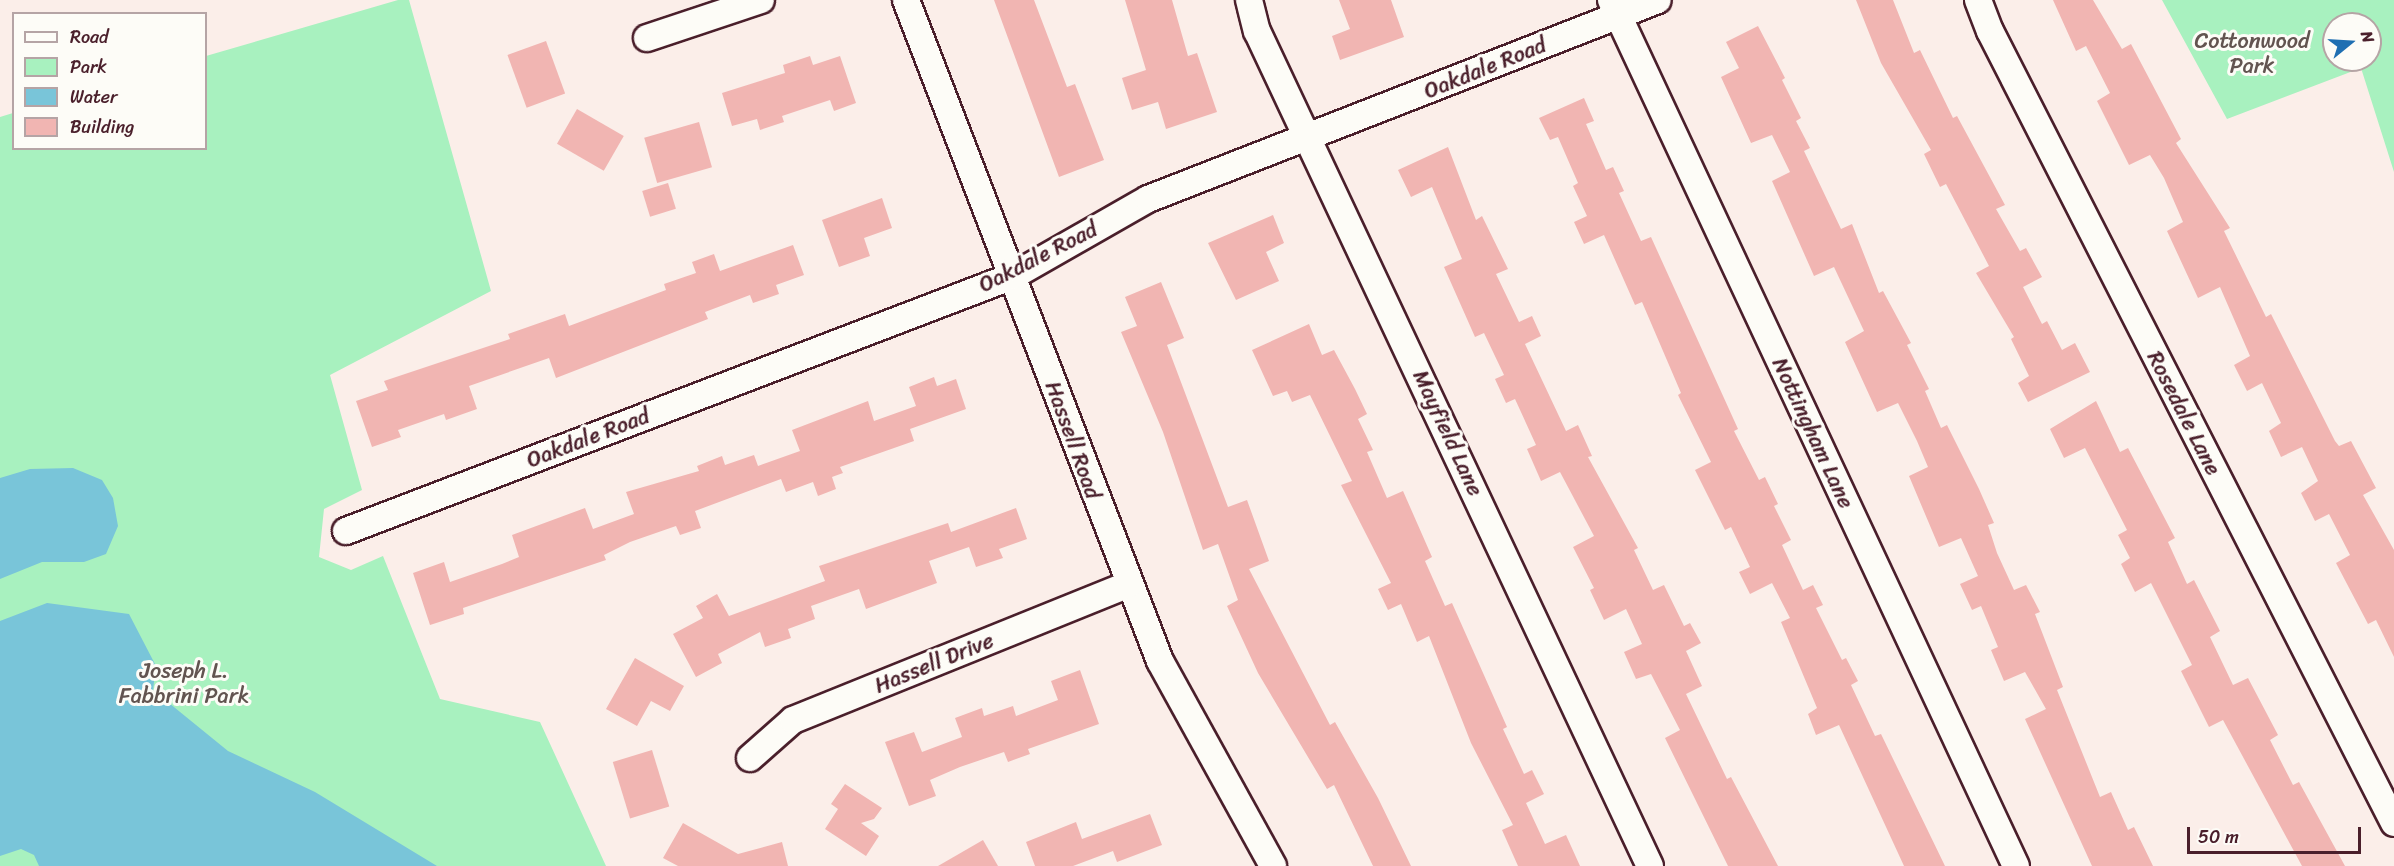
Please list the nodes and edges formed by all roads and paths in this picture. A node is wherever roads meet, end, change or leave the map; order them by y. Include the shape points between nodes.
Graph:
1 (761, 0) edge
2 (906, 0) edge
3 (1249, 0) edge
4 (1658, 0) edge
5 (1978, 0) edge
6 (1614, 8) edge
7 (647, 38) dead end
8 (1310, 137) junction
9 (1013, 276) junction
10 (346, 531) dead end
11 (1129, 584) junction
12 (750, 758) dead end
13 (2394, 824) edge
14 (1273, 866) edge
15 (1650, 866) edge
16 (2016, 866) edge

1 - 7 street
2 - 9 street, Hassell Road
3 - 8 street, Mayfield Lane via 1257,31
4 - 6 street, Oakdale Road
5 - 13 street, Rosedale Lane via 1990,31
6 - 8 street, Oakdale Road
6 - 16 street, Nottingham Lane
8 - 9 street, Oakdale Road via 1148,200
8 - 15 street, Mayfield Lane
9 - 10 street, Oakdale Road
9 - 11 street, Hassell Road
11 - 12 street, Hassell Drive via 793,720
11 - 14 street, Hassell Road via 1160,661

